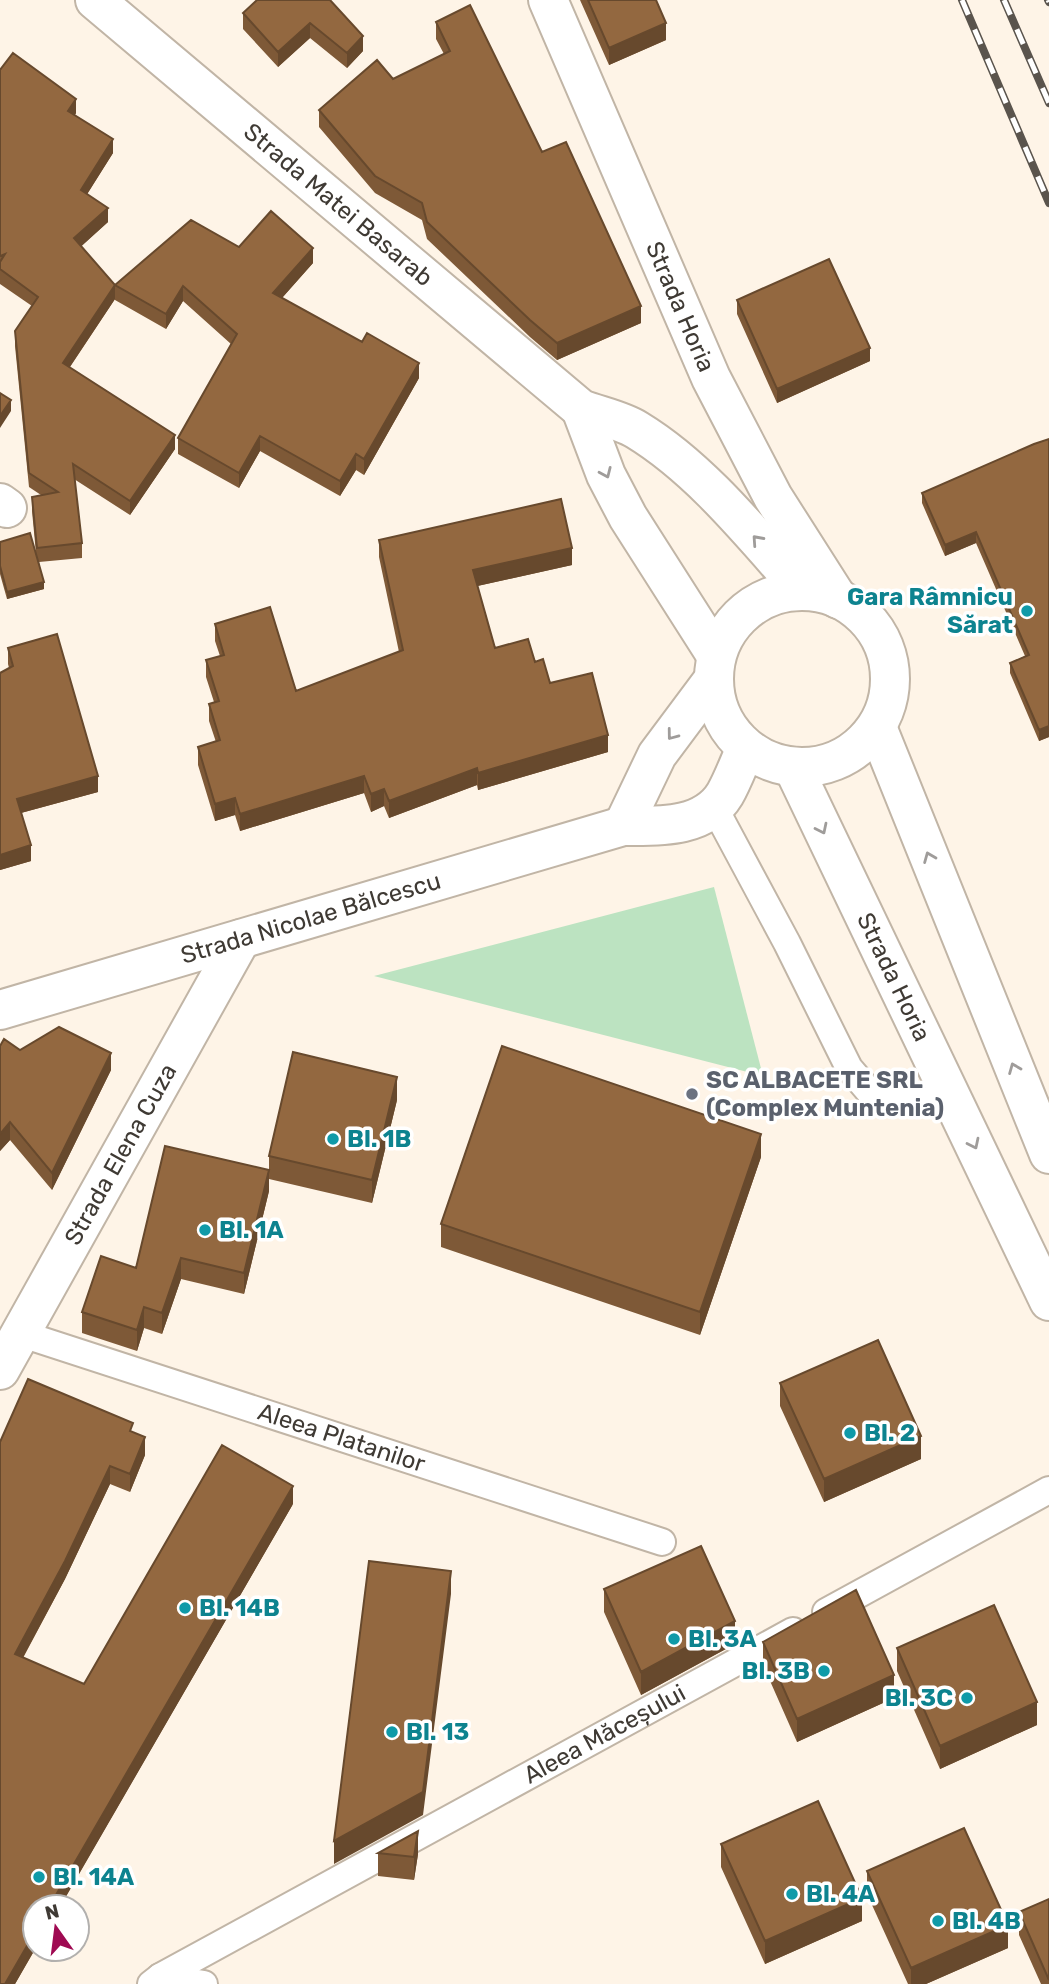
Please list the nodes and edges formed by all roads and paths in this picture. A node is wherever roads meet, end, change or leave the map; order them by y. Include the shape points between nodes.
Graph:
1 (95, 0) edge
2 (548, 0) edge
3 (581, 409) junction
4 (821, 595) junction
5 (715, 667) junction
6 (877, 727) junction
7 (746, 748) junction
8 (793, 767) junction
9 (714, 807) junction
10 (623, 826) junction
11 (241, 939) junction
12 (0, 1010) edge
13 (952, 1099) junction
14 (1049, 1154) edge
15 (1049, 1301) edge
16 (22, 1334) junction
17 (0, 1370) edge
18 (1049, 1490) edge
19 (662, 1542) dead end
20 (156, 1980) edge
21 (204, 1984) edge

1 - 3 street, Strada Matei Basarab
2 - 4 street, Strada Horia via 710,378
4 -> 3 street, Strada Matei Basarab via 681,463 636,429
3 -> 5 street, Strada Matei Basarab via 606,475
4 - 5 street via 778,594 744,612 727,632
4 - 6 street via 860,613 883,643 890,667 890,692
5 - 7 street via 714,694 722,718
5 -> 10 street via 657,755
6 - 8 street via 861,746 841,759
14 -> 6 street
7 - 8 street via 768,761
7 - 9 street via 724,796
8 -> 13 street, Strada Horia
9 - 10 street, Strada Nicolae Bălcescu via 691,821
9 - 13 lane via 849,1068 873,1096 892,1103
10 - 11 street, Strada Nicolae Bălcescu
11 - 12 street, Strada Nicolae Bălcescu
11 - 16 street, Strada Elena Cuza
13 -> 15 street, Strada Horia
16 - 17 street, Strada Elena Cuza
16 - 19 lane, Aleea Platanilor
18 - 20 lane, Aleea Măceșului
20 - 21 lane, Aleea Măceșului

